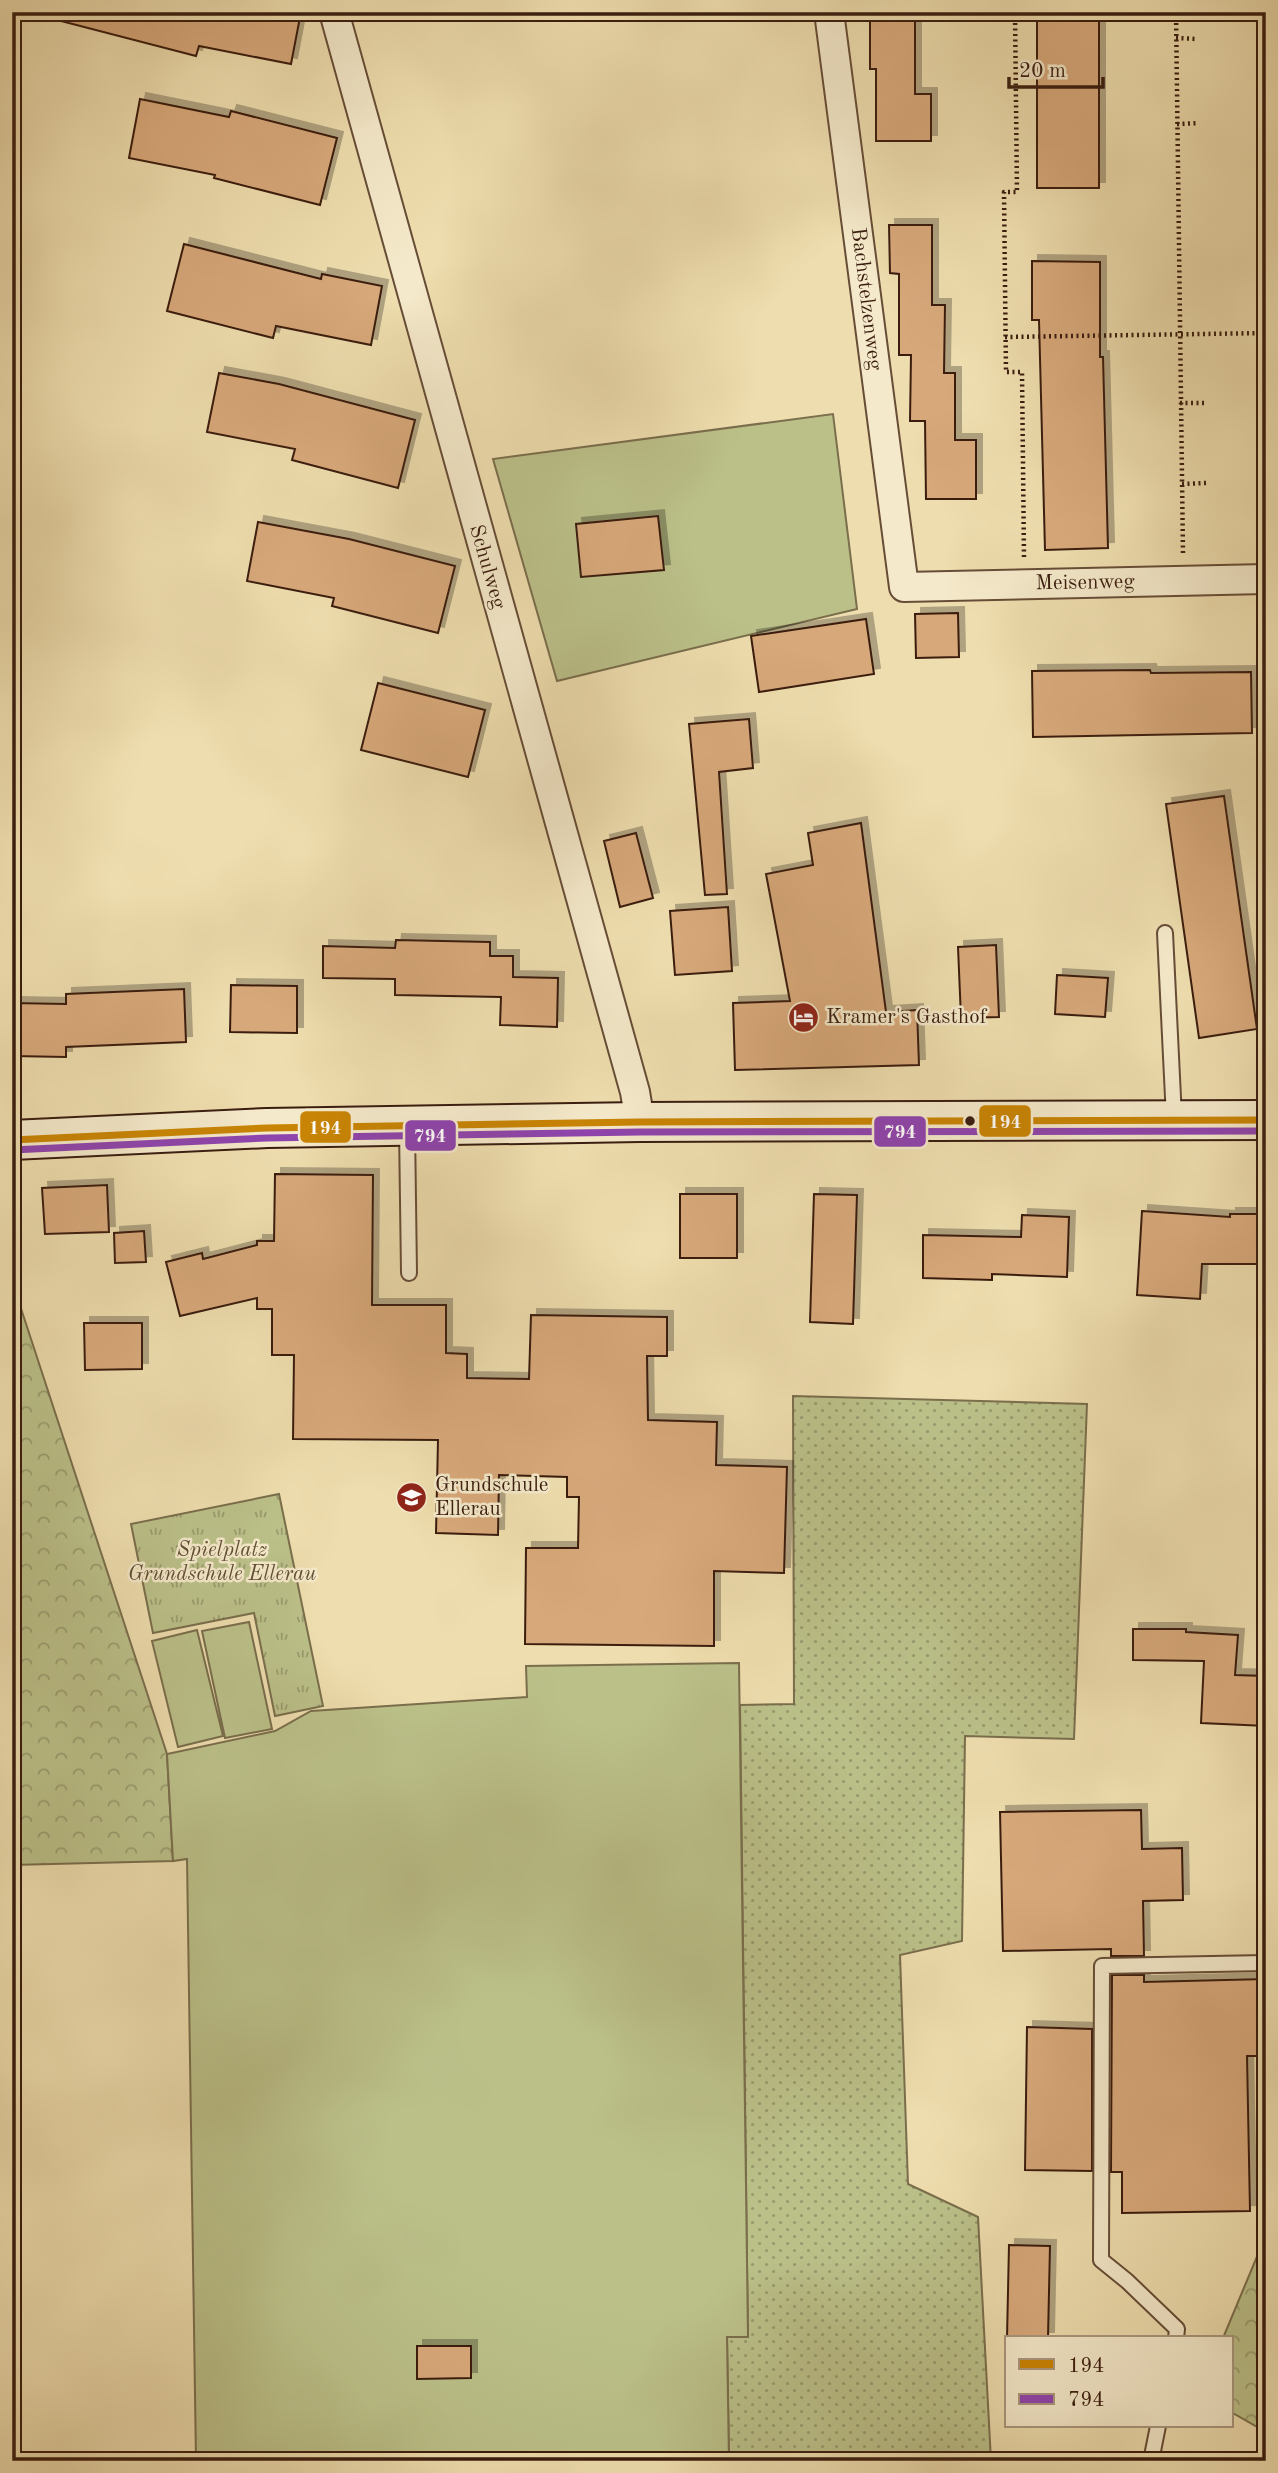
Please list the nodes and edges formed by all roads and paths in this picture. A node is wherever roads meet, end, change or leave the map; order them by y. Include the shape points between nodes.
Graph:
1 (334, 12) edge
2 (829, 12) edge
3 (1015, 12) edge
4 (1176, 12) edge
5 (1176, 38) junction
6 (1196, 38) dead end
7 (1199, 123) dead end
8 (1177, 124) junction
9 (1266, 333) edge
10 (1179, 335) junction
11 (1006, 337) junction
12 (1180, 403) junction
13 (1205, 403) dead end
14 (1206, 483) dead end
15 (1182, 484) junction
16 (1266, 579) edge
17 (1184, 581) junction
18 (1024, 584) junction
19 (904, 586) joint
20 (1165, 933) dead end
21 (1175, 1119) junction
22 (1266, 1120) edge
23 (639, 1122) junction
24 (407, 1126) junction
25 (12, 1140) edge
26 (409, 1273) dead end
27 (1266, 1963) edge
28 (1175, 2336) edge
29 (1158, 2428) edge
30 (1152, 2461) edge

1 - 23 street, Schulweg via 635,1092
2 - 19 street, Bachstelzenweg
3 - 11 path via 1017,192 1004,192
4 - 5 path
5 - 6 path
5 - 8 path
7 - 8 path
8 - 10 path
9 - 10 path
10 - 11 path
10 - 12 path
11 - 18 path via 1006,372 1022,372
12 - 13 path
12 - 15 path
14 - 15 path
15 - 17 path
16 - 17 street, Meisenweg
17 - 18 street, Meisenweg
18 - 19 street, Meisenweg
20 - 21 lane
21 - 22 street
21 - 23 street
23 - 24 street
24 - 25 street
24 - 26 lane
27 - 28 lane via 1102,1966 1101,2260 1177,2329
29 - 30 lane

